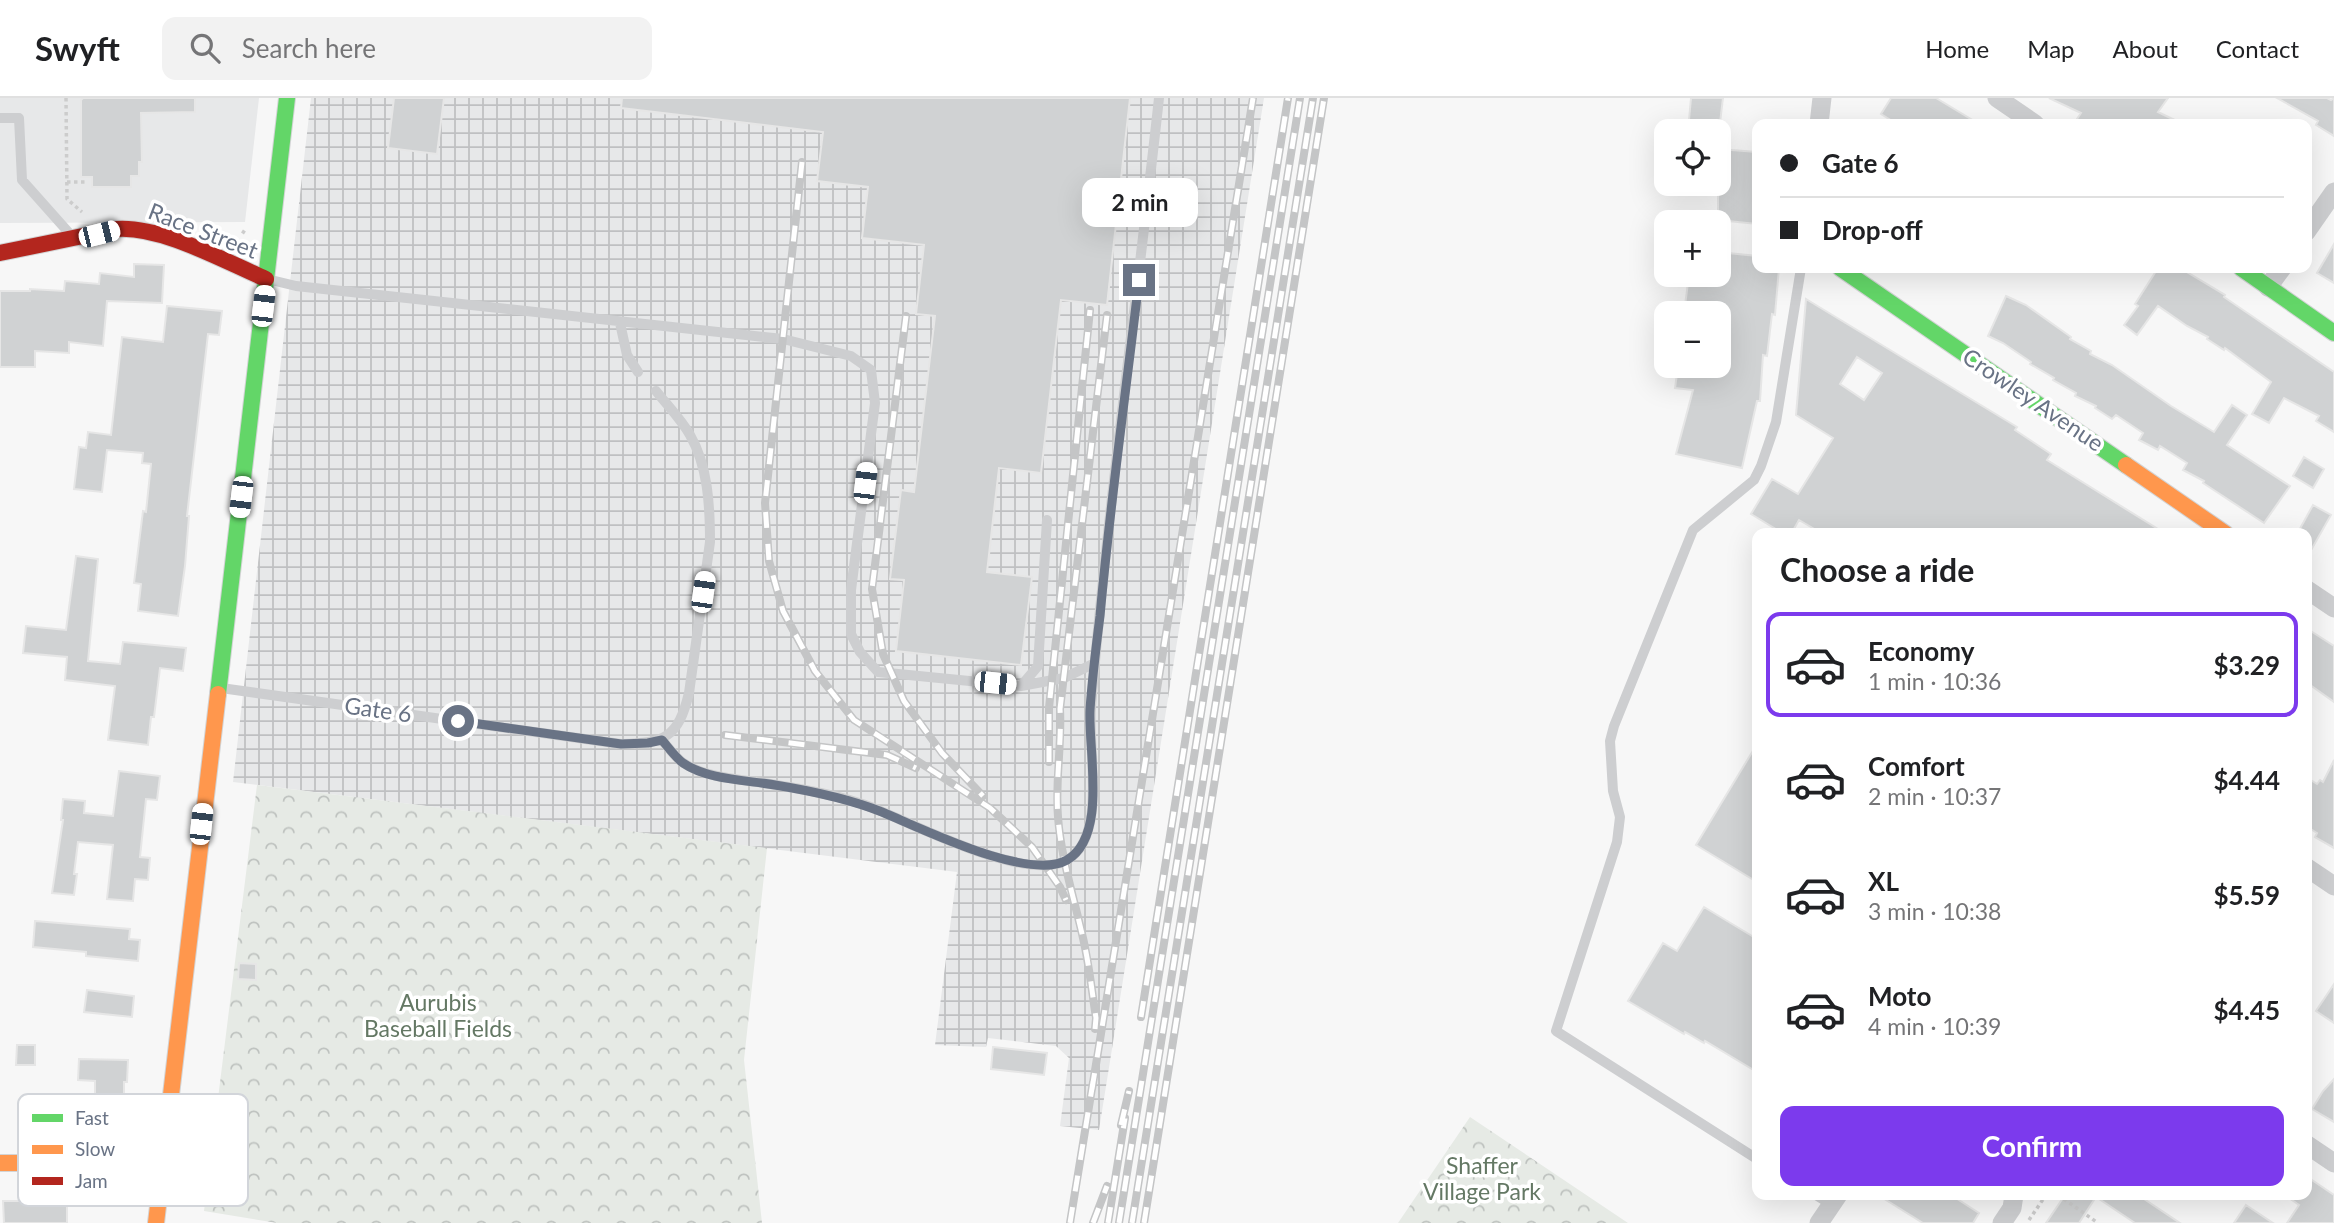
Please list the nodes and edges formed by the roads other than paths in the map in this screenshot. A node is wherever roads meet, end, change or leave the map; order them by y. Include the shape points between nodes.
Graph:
1 (287, 98) edge
2 (1159, 98) edge
3 (1822, 98) edge
4 (1997, 98) edge
5 (0, 118) edge
6 (1820, 119) edge
7 (2028, 119) edge
8 (2334, 192) edge
9 (2312, 223) edge
10 (74, 239) junction
11 (0, 253) edge
12 (1800, 273) edge
13 (1847, 273) edge
14 (2248, 273) edge
15 (2279, 273) edge
16 (266, 279) junction
17 (2269, 287) junction
18 (620, 323) junction
19 (2334, 332) edge
20 (638, 372) dead end
21 (656, 391) dead end
22 (1048, 520) dead end
23 (2217, 528) edge
24 (2312, 593) edge
25 (2334, 608) edge
26 (1095, 663) junction
27 (1021, 686) junction
28 (219, 688) junction
29 (662, 740) junction
30 (2312, 871) edge
31 (2334, 886) edge
32 (171, 1094) edge
33 (2312, 1148) edge
34 (1752, 1155) edge
35 (0, 1163) edge
36 (18, 1163) edge
37 (2334, 1163) edge
38 (1828, 1200) edge
39 (2013, 1200) edge
40 (1819, 1223) edge
41 (2002, 1223) edge

1 - 16 main road
2 - 26 lane
3 - 6 street
4 - 7 street
5 - 10 lane via 19,118 22,180
8 - 9 street
10 - 11 main road, Race Street
10 - 16 main road, Race Street via 135,228
12 - 34 lane via 1776,422 1761,466 1754,480 1693,530 1614,726 1610,741 1613,791 1620,817 1617,842 1556,1031
13 - 23 main road, Crowley Avenue
14 - 17 main road
15 - 17 street
16 - 18 lane
16 - 28 main road
17 - 19 main road
18 - 20 lane via 627,355
18 - 27 lane via 783,339 851,356 871,370 875,403 851,590 851,634 878,672
21 - 29 lane via 690,434 700,458 710,524 685,712
22 - 27 lane via 1038,666
24 - 25 street
26 - 27 lane via 1064,678
26 - 29 lane via 1090,712 1090,829 1076,853 1065,862 1045,866 984,854 834,795 708,773 681,762
28 - 29 lane, Gate 6 via 621,744
28 - 32 main road
30 - 31 street
33 - 37 street
35 - 36 main road
38 - 40 street
39 - 41 street

